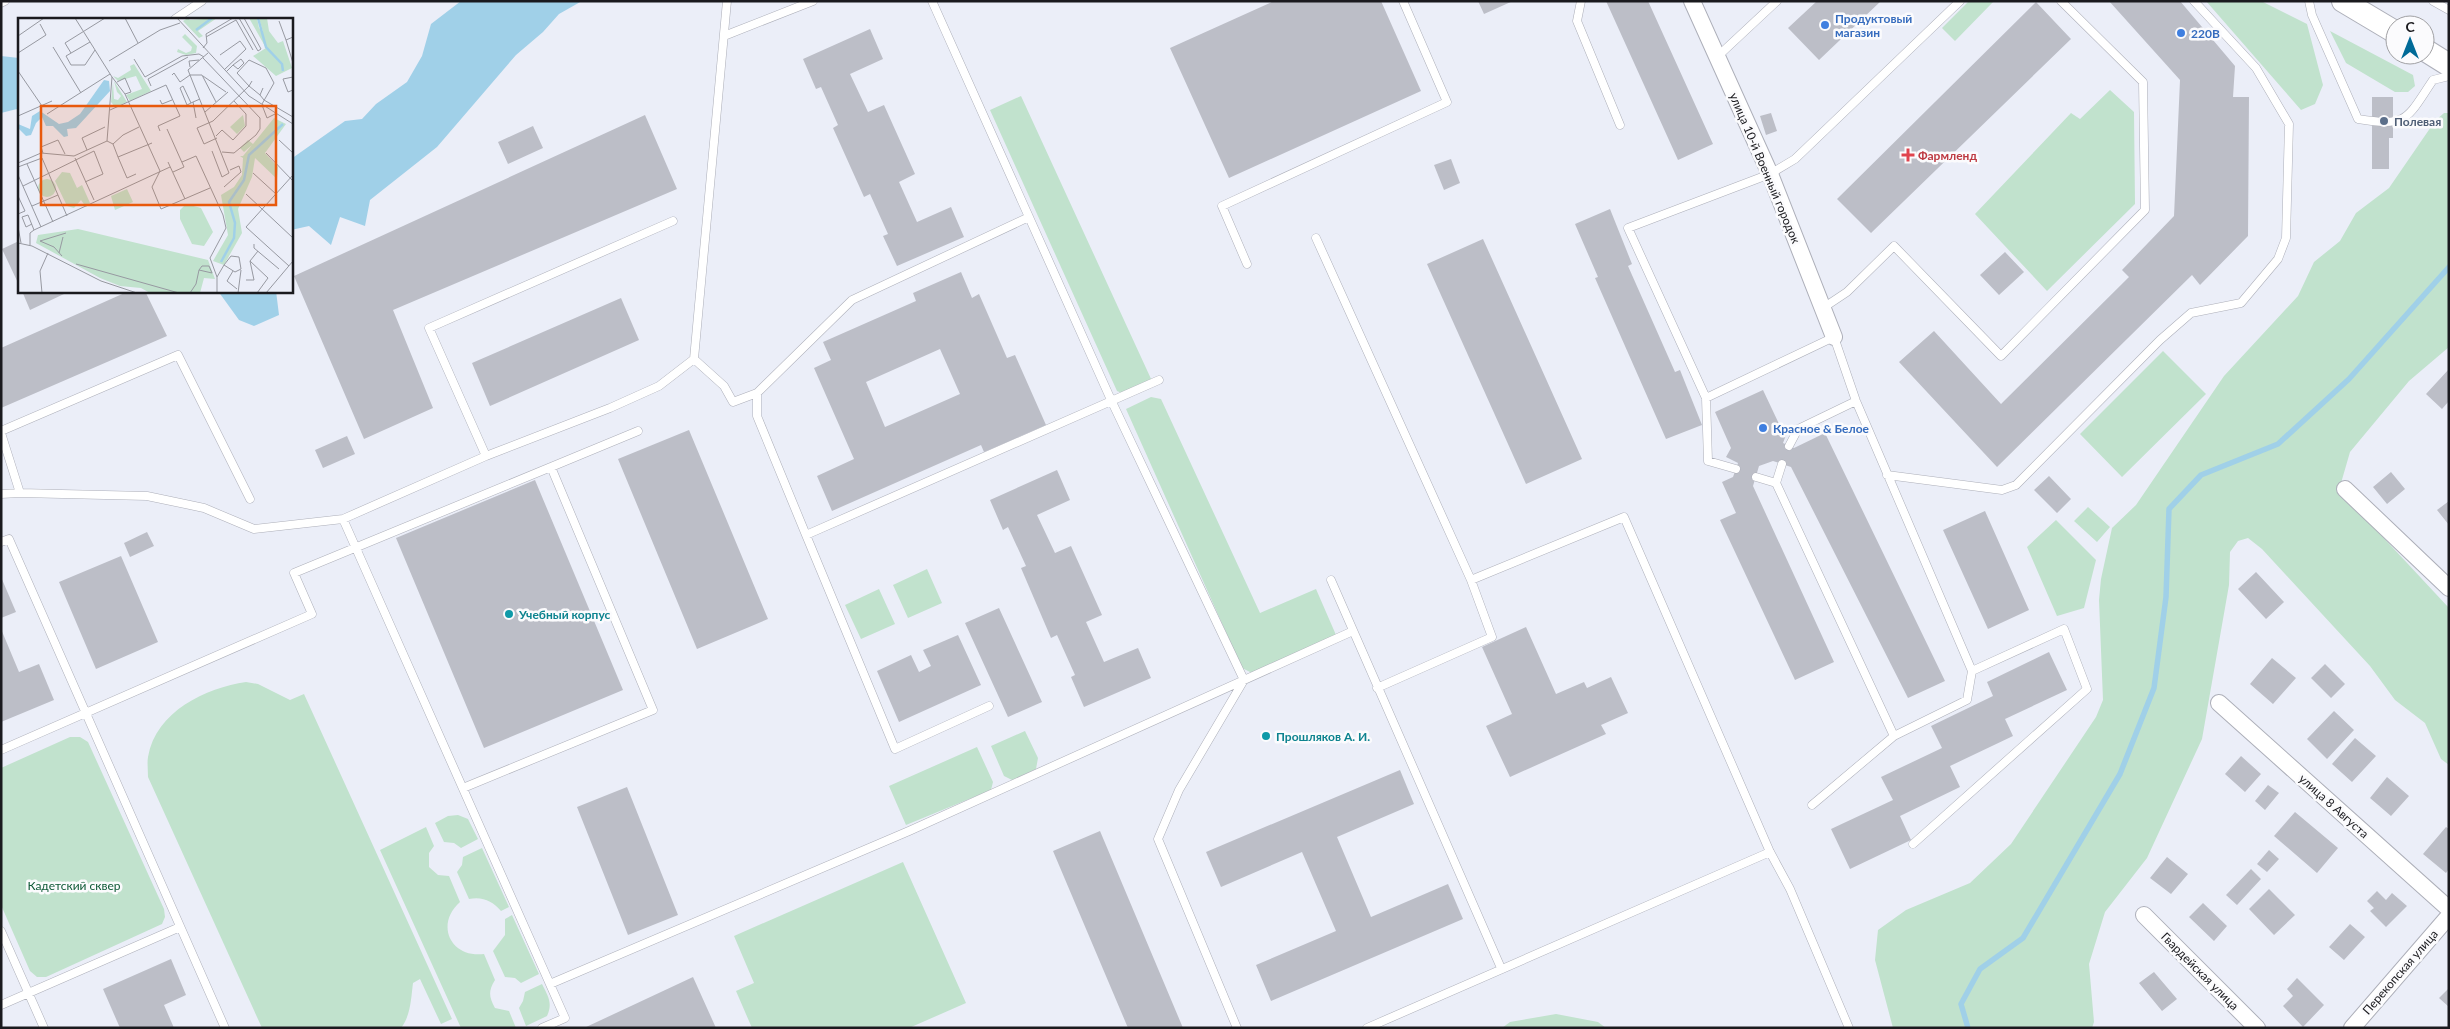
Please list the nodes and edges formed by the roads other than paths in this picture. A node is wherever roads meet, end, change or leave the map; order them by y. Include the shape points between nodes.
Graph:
1 (5, 1) edge
2 (202, 1) edge
3 (728, 1) edge
4 (812, 1) edge
5 (932, 1) edge
6 (1403, 1) edge
7 (1581, 1) edge
8 (1692, 1) edge
9 (1777, 1) edge
10 (1960, 1) edge
11 (2061, 1) edge
12 (2194, 1) edge
13 (2309, 1) edge
14 (2343, 1) edge
15 (2433, 1) edge
16 (1, 3) edge
17 (2449, 10) edge
18 (176, 18) edge
19 (2385, 26) edge
20 (724, 36) junction
21 (2435, 56) edge
22 (1717, 57) junction
23 (2449, 65) edge
24 (2449, 76) edge
25 (1620, 125) dead end
26 (1770, 174) junction
27 (1029, 217) junction
28 (673, 221) dead end
29 (1316, 238) dead end
30 (1247, 264) dead end
31 (1823, 308) junction
32 (1834, 337) junction
33 (694, 359) junction
34 (1159, 380) dead end
35 (757, 393) junction
36 (1706, 398) junction
37 (1856, 400) junction
38 (1112, 402) junction
39 (638, 431) dead end
40 (1, 432) edge
41 (1789, 446) dead end
42 (486, 456) junction
43 (1782, 464) dead end
44 (551, 467) junction
45 (1736, 469) dead end
46 (1887, 475) junction
47 (1756, 477) dead end
48 (1776, 483) junction
49 (2345, 489) dead end
50 (20, 493) junction
51 (1, 494) edge
52 (250, 499) dead end
53 (343, 519) junction
54 (806, 534) junction
55 (1, 542) edge
56 (357, 548) junction
57 (1331, 580) dead end
58 (1471, 580) junction
59 (2449, 588) edge
60 (1353, 631) junction
61 (1972, 671) junction
62 (1244, 680) junction
63 (1377, 688) junction
64 (2219, 703) dead end
65 (989, 706) dead end
66 (85, 713) junction
67 (1894, 736) junction
68 (1, 750) edge
69 (463, 788) junction
70 (1812, 805) dead end
71 (1913, 844) dead end
72 (1770, 852) junction
73 (2449, 909) edge
74 (2144, 915) dead end
75 (2449, 916) edge
76 (180, 927) junction
77 (1, 931) edge
78 (1501, 968) junction
79 (550, 984) junction
80 (28, 993) junction
81 (1, 1004) edge
82 (44, 1028) edge
83 (225, 1028) edge
84 (542, 1028) edge
85 (1237, 1028) edge
86 (1367, 1028) edge
87 (1849, 1028) edge
88 (2257, 1028) edge
89 (2352, 1028) edge

1 - 16 lane
2 - 18 lane
3 - 20 lane
4 - 20 lane
5 - 27 lane
6 - 30 lane via 1447,102 1222,206
7 - 25 lane via 1577,21
8 - 22 street, улица 10-й Военный городок
9 - 22 lane
10 - 26 lane via 1795,159
11 - 31 lane via 2142,82 2145,210 2001,356 1894,246 1847,292
12 - 46 lane via 2256,68 2289,124 2286,238 2278,259 2241,303 2191,313 2016,485 2002,490
13 - 24 lane via 2312,15 2358,119 2388,124 2409,116 2433,80
14 - 19 street
15 - 17 lane
20 - 33 lane
21 - 23 street
22 - 26 street, улица 10-й Военный городок
26 - 31 street, улица 10-й Военный городок
26 - 36 lane via 1628,228
27 - 35 lane via 852,300
27 - 38 lane
28 - 42 lane via 429,328
29 - 58 lane
31 - 32 street, улица 10-й Военный городок
32 - 36 lane
32 - 37 lane
33 - 35 lane via 724,386 733,402
33 - 42 lane via 651,389
34 - 38 lane
35 - 54 lane via 757,416
36 - 45 lane via 1708,461
37 - 41 lane via 1798,429
37 - 46 lane
38 - 54 lane
38 - 62 lane
39 - 44 lane
40 - 50 lane
40 - 52 lane via 178,355
42 - 53 lane
43 - 48 lane
44 - 56 lane
44 - 69 lane via 653,710
46 - 61 lane
47 - 48 lane
48 - 67 lane
49 - 59 street
50 - 51 lane
50 - 53 lane via 147,496 204,508 254,529
53 - 56 lane
54 - 65 lane via 895,749
55 - 66 lane via 9,539
56 - 66 lane via 294,573 312,614
56 - 69 lane
57 - 60 lane
58 - 63 lane via 1492,637
58 - 72 lane via 1624,517
60 - 62 lane
60 - 63 lane
61 - 67 lane via 1967,700
61 - 71 lane via 2064,629 2088,689
62 - 79 lane via 909,831
62 - 85 lane via 1179,790 1158,839
63 - 78 lane
64 - 73 street, улица 8 Августа
66 - 68 lane
66 - 76 lane
67 - 70 lane
69 - 79 lane
72 - 78 lane
72 - 87 lane via 1790,889
74 - 88 street, Гвардейская улица
75 - 89 street, Перекопская улица
76 - 80 lane
76 - 83 lane
77 - 80 lane
78 - 86 lane
79 - 84 lane via 565,1018
80 - 81 lane
80 - 82 lane

